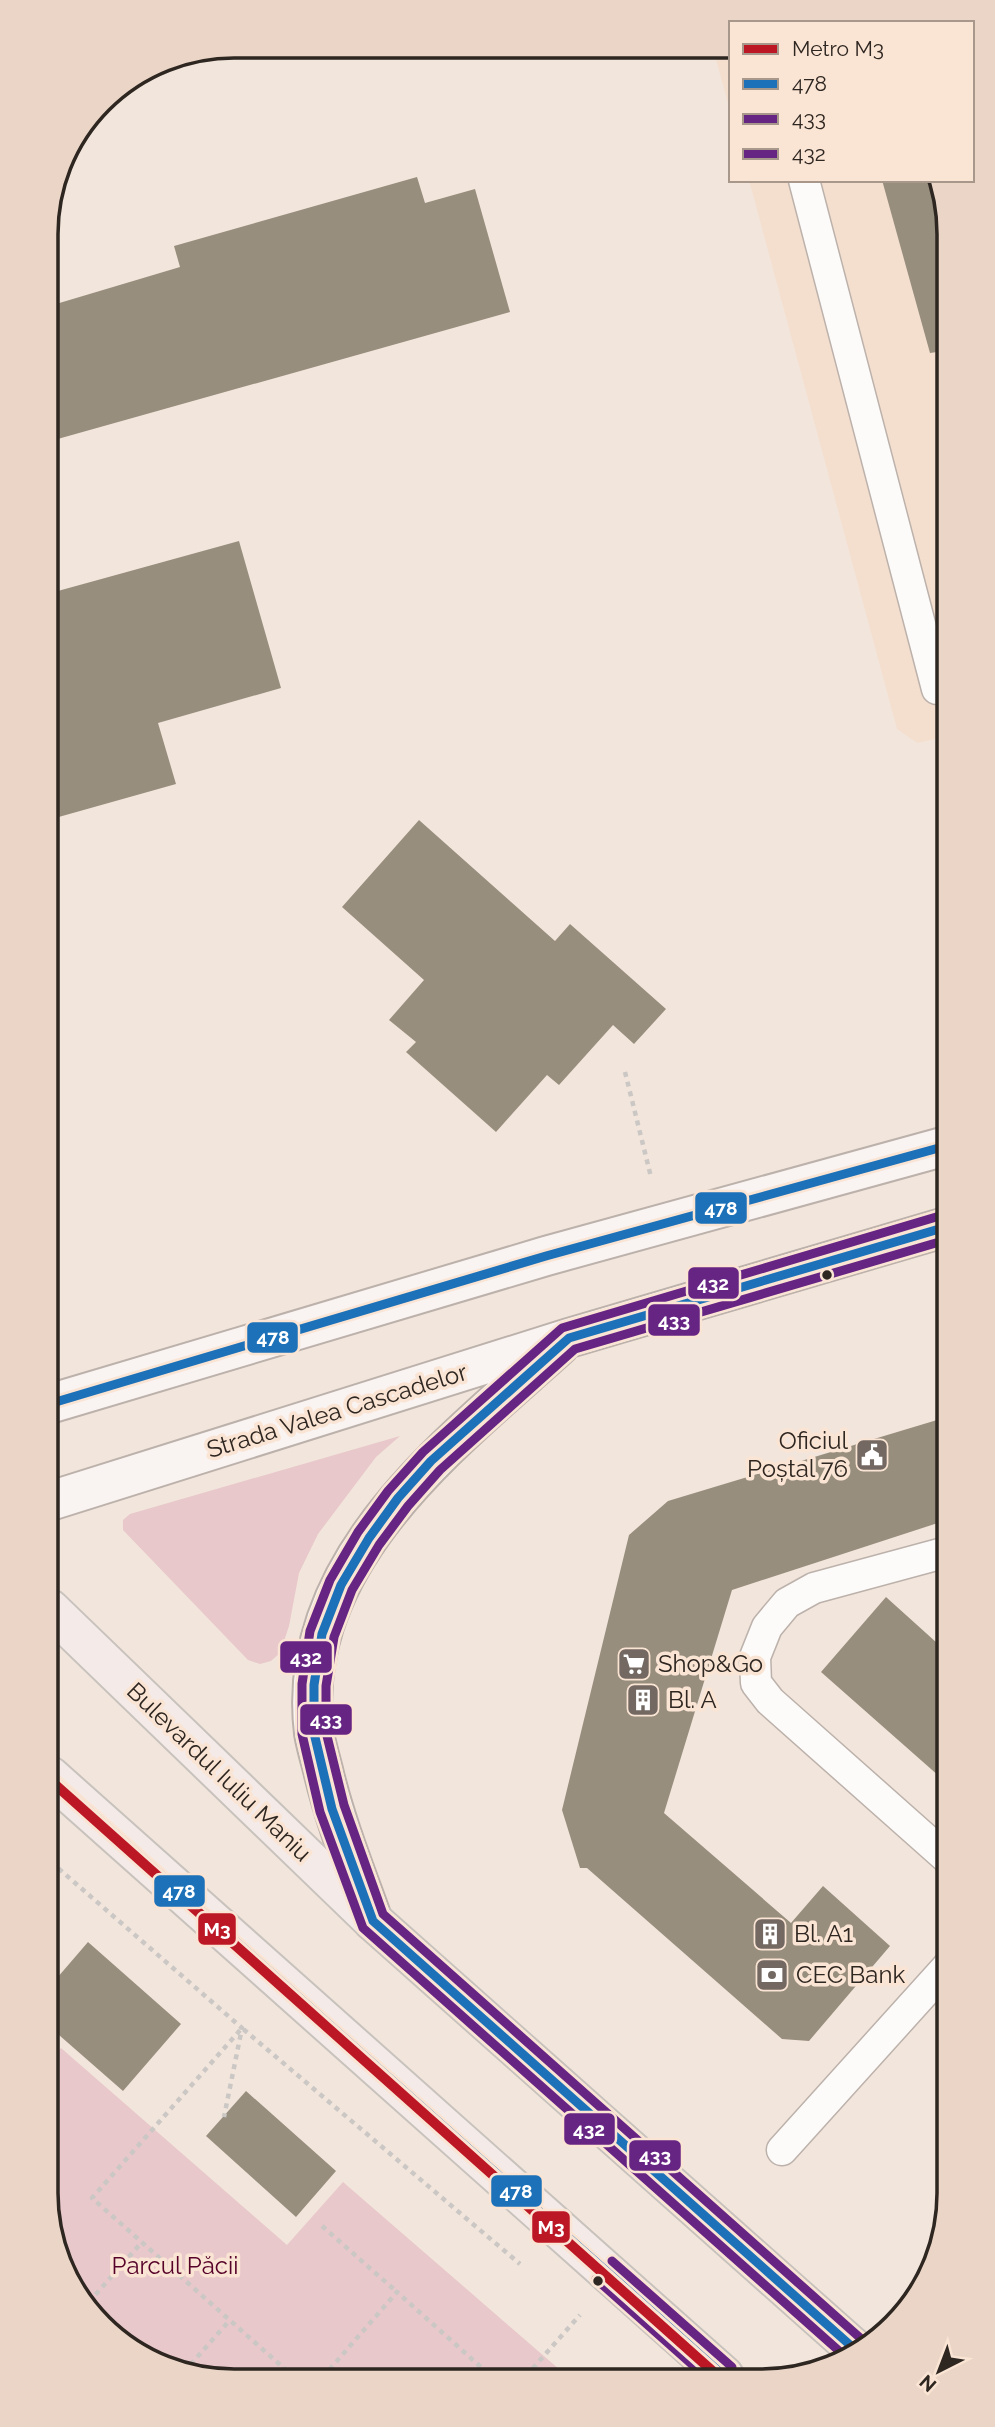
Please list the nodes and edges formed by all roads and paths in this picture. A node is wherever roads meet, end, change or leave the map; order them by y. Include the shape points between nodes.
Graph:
1 (805, 182) edge
2 (937, 689) edge
3 (625, 1072) dead end
4 (937, 1148) edge
5 (661, 1223) junction
6 (937, 1230) edge
7 (569, 1338) junction
8 (58, 1402) edge
9 (58, 1498) edge
10 (937, 1555) edge
11 (58, 1617) edge
12 (58, 1783) edge
13 (937, 1849) edge
14 (58, 1868) edge
15 (373, 1921) junction
16 (937, 1978) edge
17 (242, 2028) junction
18 (224, 2117) dead end
19 (782, 2150) dead end
20 (322, 2226) dead end
21 (142, 2242) junction
22 (527, 2270) dead end
23 (397, 2292) junction
24 (93, 2298) edge
25 (570, 2306) dead end
26 (230, 2320) junction
27 (850, 2345) edge
28 (191, 2364) edge
29 (285, 2368) edge
30 (330, 2369) edge
31 (483, 2369) edge
32 (532, 2369) edge
33 (716, 2369) edge

1 - 2 lane
3 - 5 path
4 - 5 main road
5 - 8 main road
6 - 7 main road, Strada Valea Cascadelor
7 - 9 main road, Strada Valea Cascadelor
7 - 15 main road via 431,1461 398,1497 341,1585 321,1634 314,1733 332,1809
10 - 13 lane via 814,1588 787,1603 767,1627 755,1657 756,1683 770,1701
11 - 15 main road, Bulevardul Iuliu Maniu
12 - 33 main road
14 - 17 path
15 - 27 main road, Bulevardul Iuliu Maniu
16 - 19 lane
17 - 18 path
17 - 21 path via 92,2198
17 - 22 path
20 - 23 path
21 - 24 path
21 - 26 path
23 - 30 path
23 - 31 path
25 - 32 path via 580,2315
26 - 28 path
26 - 29 path

